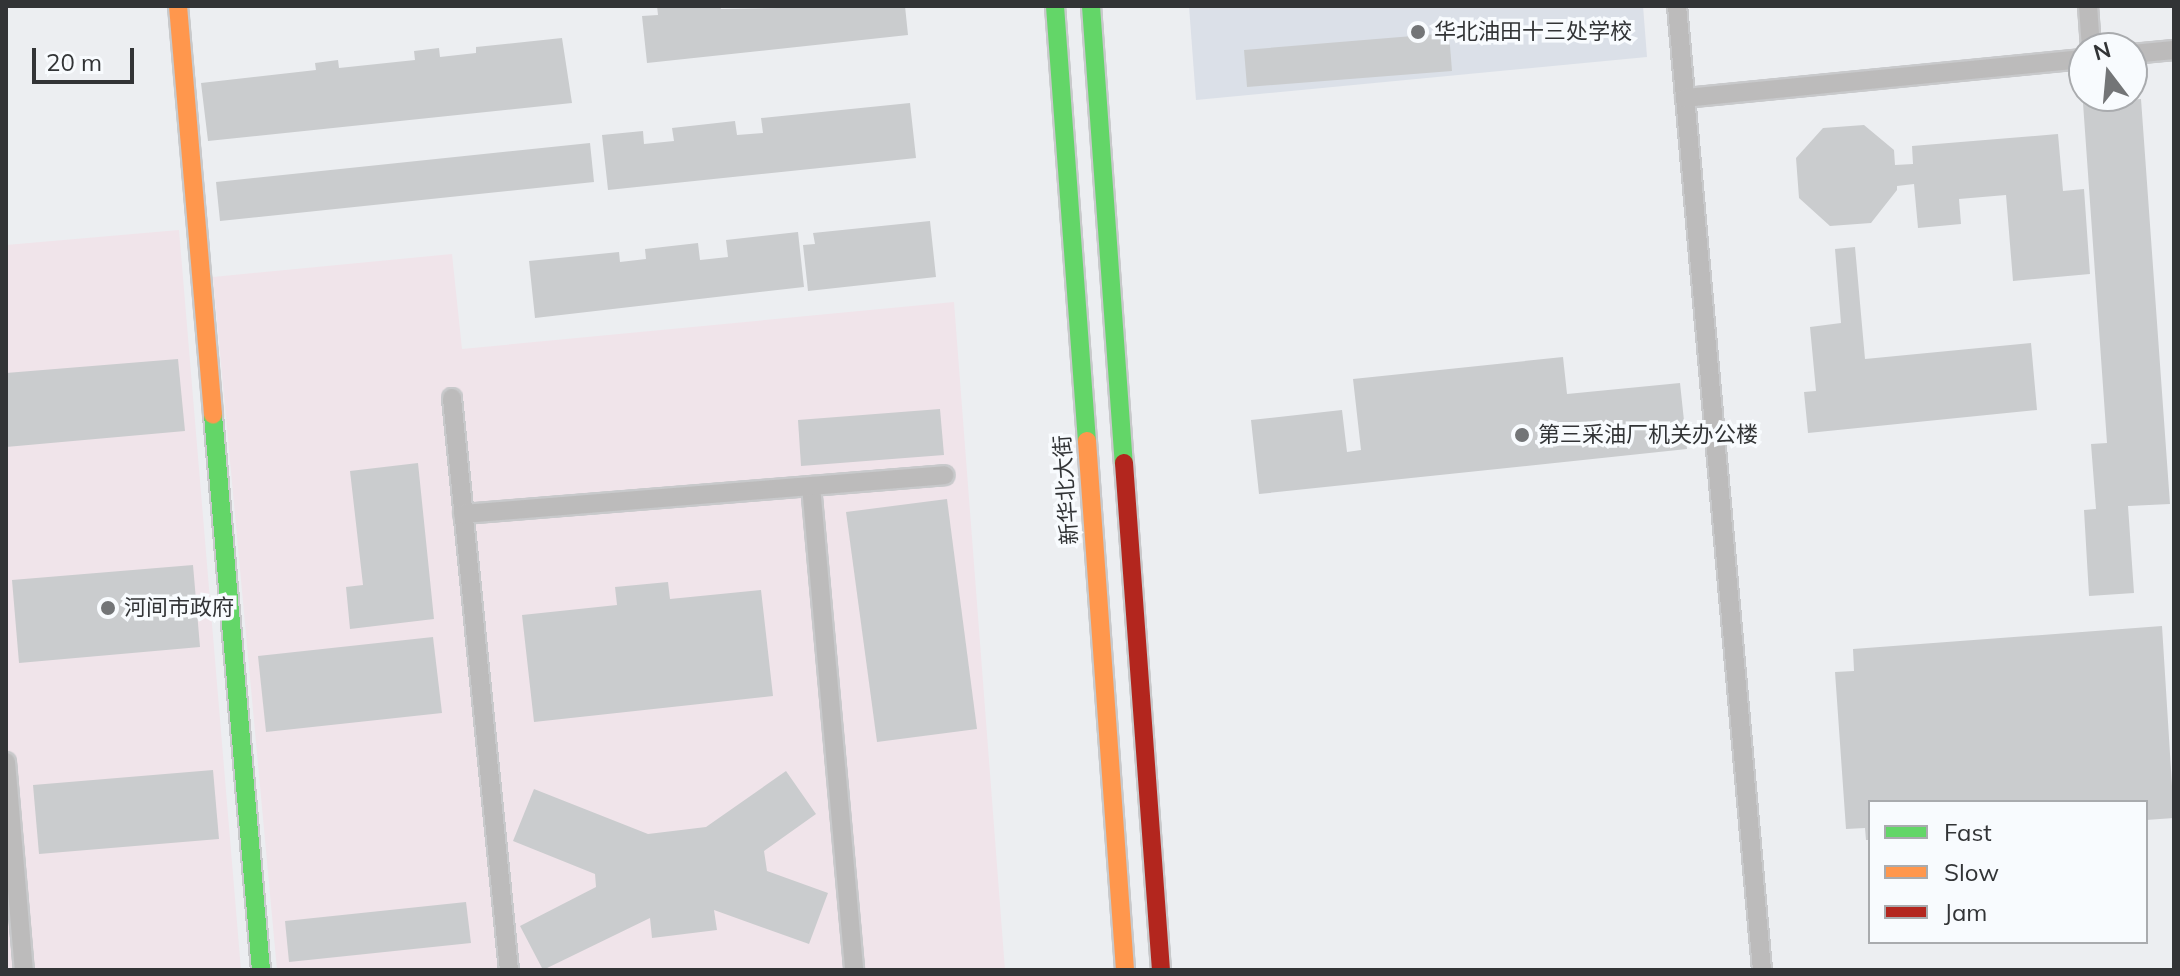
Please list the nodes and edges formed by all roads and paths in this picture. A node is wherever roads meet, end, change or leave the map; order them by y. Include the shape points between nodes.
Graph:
1 (178, 6) edge
2 (1055, 6) edge
3 (1091, 6) edge
4 (1677, 6) edge
5 (2088, 6) edge
6 (2090, 32) edge
7 (2174, 50) edge
8 (2148, 52) edge
9 (2068, 61) edge
10 (1685, 98) junction
11 (452, 398) dead end
12 (944, 475) dead end
13 (811, 486) junction
14 (463, 514) junction
15 (6, 762) edge
16 (10, 864) edge
17 (24, 970) edge
18 (261, 970) edge
19 (509, 970) edge
20 (854, 970) edge
21 (1125, 970) edge
22 (1161, 970) edge
23 (1762, 970) edge

1 - 18 main road
2 - 21 main road, 新华北大街
3 - 22 main road
4 - 10 lane
5 - 6 lane
7 - 8 lane
9 - 10 lane
10 - 23 lane
11 - 14 lane
12 - 13 lane
13 - 14 lane
13 - 20 lane
14 - 19 lane
15 - 16 lane
16 - 17 lane

